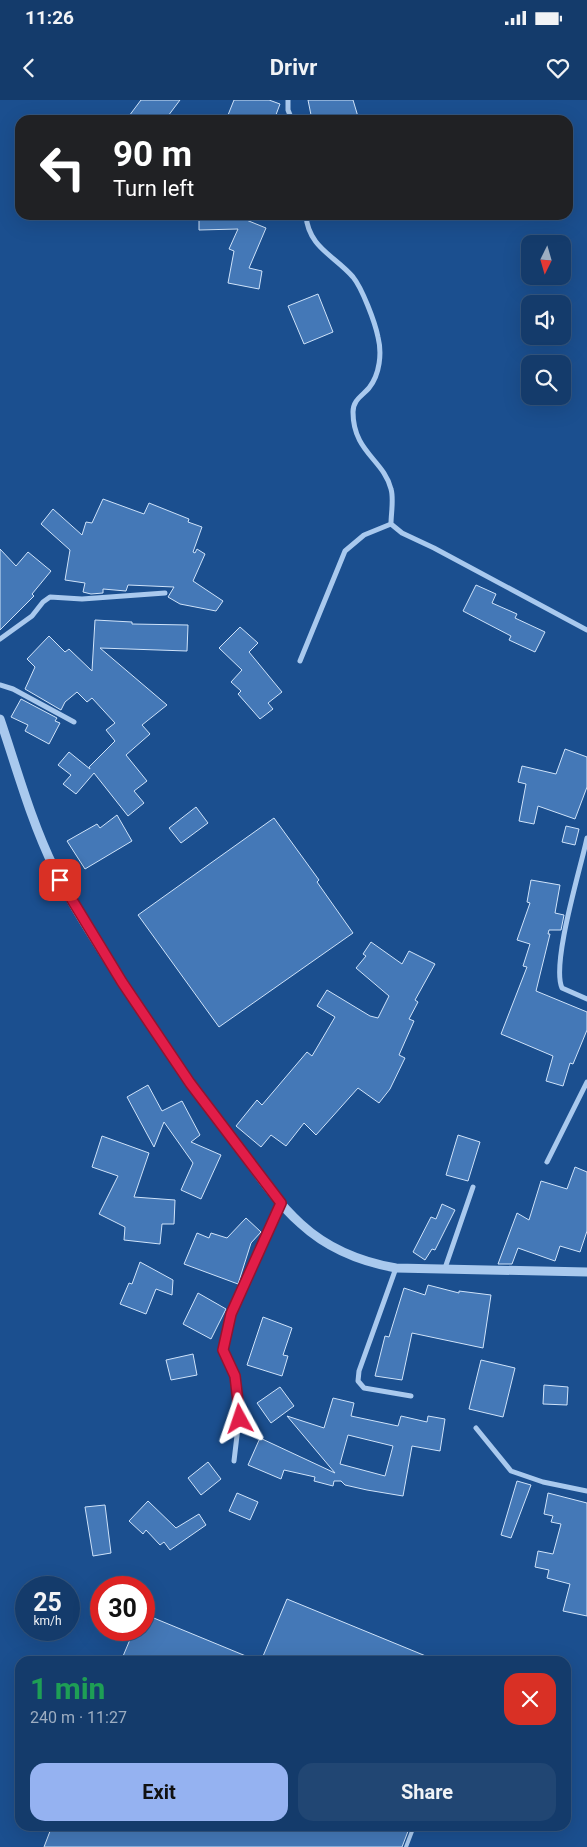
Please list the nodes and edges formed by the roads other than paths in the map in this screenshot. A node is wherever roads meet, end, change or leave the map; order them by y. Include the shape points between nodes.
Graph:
1 (288, 100) edge
2 (290, 115) edge
3 (306, 220) edge
4 (391, 524) junction
5 (165, 593) dead end
6 (587, 630) edge
7 (0, 639) edge
8 (300, 661) dead end
9 (0, 685) edge
10 (0, 719) edge
11 (74, 722) dead end
12 (587, 838) edge
13 (586, 846) edge
14 (587, 999) edge
15 (587, 1082) edge
16 (547, 1162) dead end
17 (473, 1187) dead end
18 (281, 1203) junction
19 (396, 1268) junction
20 (445, 1268) junction
21 (587, 1272) edge
22 (411, 1396) dead end
23 (476, 1428) dead end
24 (234, 1461) dead end
25 (587, 1492) edge
26 (412, 1831) edge
27 (406, 1847) edge

1 - 2 street
3 - 4 street via 328,257 353,278 378,337 379,370 369,387 356,399 352,410 362,448 383,474 391,490
4 - 6 street via 402,533
4 - 8 street via 364,535 345,551
5 - 7 street via 82,599 50,597 32,616
9 - 11 street via 18,691
10 - 18 street via 44,844 66,894 190,1083
12 - 13 street
13 - 14 street via 563,943 559,976 562,988
15 - 16 street
17 - 20 street
18 - 19 street via 302,1225 328,1244 373,1264
18 - 24 street via 231,1314 223,1350 235,1376 240,1410
19 - 20 street
19 - 22 street via 358,1381 364,1388
20 - 21 street
23 - 25 street via 511,1471
26 - 27 lane

